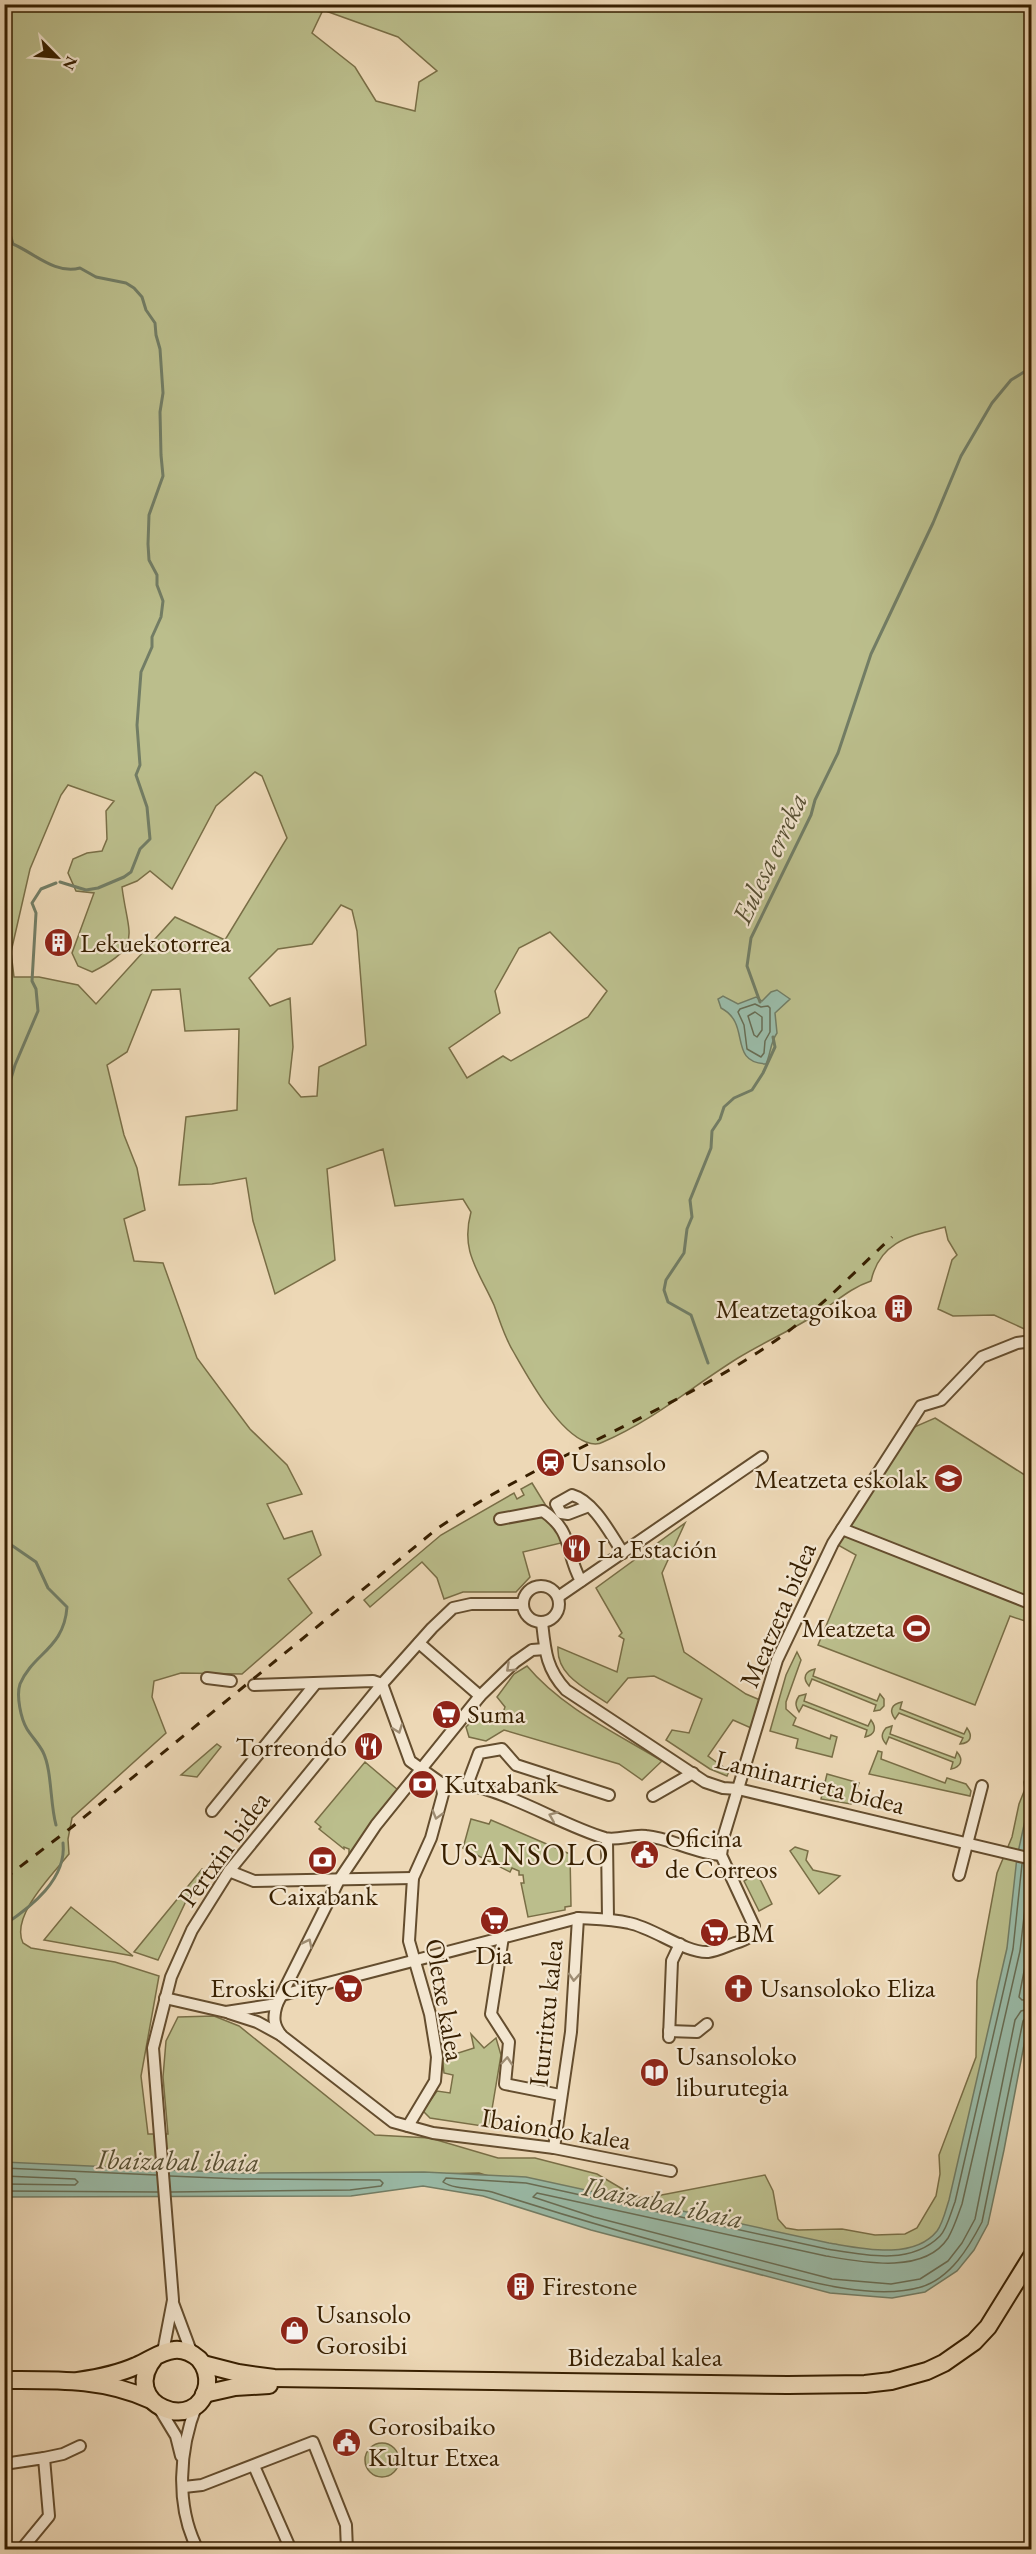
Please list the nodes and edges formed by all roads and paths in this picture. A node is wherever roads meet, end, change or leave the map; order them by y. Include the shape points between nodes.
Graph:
1 (1032, 1341) edge
2 (762, 1457) dead end
3 (589, 1506) dead end
4 (500, 1519) dead end
5 (842, 1529) junction
6 (623, 1552) junction
7 (581, 1581) junction
8 (558, 1598) junction
9 (523, 1604) junction
10 (1032, 1604) edge
11 (542, 1622) junction
12 (419, 1643) junction
13 (545, 1649) junction
14 (207, 1678) dead end
15 (231, 1681) dead end
16 (316, 1683) junction
17 (378, 1683) junction
18 (254, 1685) dead end
19 (480, 1696) junction
20 (419, 1769) junction
21 (693, 1773) junction
22 (441, 1783) junction
23 (467, 1785) junction
24 (982, 1786) dead end
25 (738, 1789) junction
26 (609, 1795) dead end
27 (653, 1796) dead end
28 (212, 1811) dead end
29 (607, 1839) junction
30 (968, 1844) junction
31 (721, 1855) junction
32 (1032, 1859) edge
33 (229, 1871) junction
34 (959, 1875) dead end
35 (413, 1878) junction
36 (339, 1880) junction
37 (578, 1918) junction
38 (608, 1919) junction
39 (503, 1937) junction
40 (680, 1944) junction
41 (413, 1960) junction
42 (165, 1998) junction
43 (280, 2000) junction
44 (241, 2010) junction
45 (226, 2012) junction
46 (707, 2024) dead end
47 (280, 2033) junction
48 (560, 2096) junction
49 (408, 2126) junction
50 (554, 2148) junction
51 (671, 2171) dead end
52 (1032, 2256) edge
53 (172, 2300) junction
54 (159, 2355) junction
55 (197, 2359) junction
56 (4, 2380) edge
57 (330, 2380) junction
58 (78, 2381) junction
59 (201, 2399) junction
60 (155, 2403) junction
61 (80, 2446) dead end
62 (44, 2458) junction
63 (4, 2464) edge
64 (183, 2464) junction
65 (254, 2466) junction
66 (184, 2487) junction
67 (21, 2550) edge
68 (198, 2550) edge
69 (291, 2550) edge
70 (347, 2550) edge
71 (498, 2550) edge
72 (503, 2550) edge

1 - 5 street, Meatzeta bidea via 982,1357 941,1400 921,1406
2 - 6 street
3 - 6 street
4 - 7 street via 543,1511 552,1517 566,1533 574,1569
5 - 10 street, Meatzeta bidea
5 - 25 street, Meatzeta bidea via 777,1660
6 - 7 street
7 - 8 street
8 - 9 street via 551,1588 535,1587 526,1593
8 - 11 street via 556,1614
9 - 11 street via 531,1619
9 - 12 street, Pertxin bidea via 453,1608
11 - 13 street, Laminarrieta bidea
12 - 17 street, Pertxin bidea
12 - 19 street
13 -> 19 street via 532,1650
13 - 21 street, Laminarrieta bidea via 554,1677 566,1690
14 - 15 street
16 - 17 street
16 - 18 street
16 - 28 street, Pertxin bidea
17 -> 20 street via 410,1761
17 - 33 street, Pertxin bidea
19 - 20 street
20 - 22 street
20 - 36 street
21 - 25 street, Laminarrieta bidea via 705,1782
21 - 27 street
22 - 23 street
22 -> 35 street, Oletxe kalea via 443,1794
23 - 26 street via 479,1753 502,1749 516,1765
29 -> 23 street
24 - 30 street
25 - 30 street, Laminarrieta bidea
25 - 31 street, Meatzeta bidea
29 - 31 street via 646,1836 704,1854
29 - 38 street
30 - 32 street, Laminarrieta bidea
30 - 34 street
31 - 40 street via 754,1926 753,1932 747,1939 709,1952
33 - 36 street via 254,1881
33 - 42 street, Pertxin bidea via 192,1930
35 - 36 street
35 - 41 street, Oletxe kalea via 409,1941
43 -> 36 street
37 - 38 street
37 - 39 street
37 -> 48 street, Iturritxu kalea via 571,2032
38 - 40 street via 651,1930
39 - 41 street
48 -> 39 street via 505,2084 509,2042 491,2014
40 - 46 street via 672,1961 669,2034 697,2031
41 - 43 street
41 - 49 street, Oletxe kalea via 430,2014 437,2057 435,2081
42 - 45 street
42 - 53 street, Pertxin bidea via 153,2048
43 - 44 street
43 - 47 street via 273,2017
44 - 45 street
44 - 47 street
45 - 47 street
47 - 49 street via 393,2122
48 - 50 street, Iturritxu kalea
49 - 50 street, Ibaiondo kalea via 433,2133
50 - 51 street, Ibaiondo kalea
52 - 57 highway, Bidezabal kalea via 988,2327 974,2342 927,2371 891,2380 788,2385
53 - 54 street
53 - 55 street
54 - 55 highway via 182,2350
54 - 58 highway via 118,2373
54 - 60 highway via 146,2372 145,2381
55 - 57 highway, Bidezabal kalea via 238,2373
55 - 59 highway via 207,2384
56 - 58 highway
57 - 59 highway via 235,2387
58 - 60 highway via 116,2386
59 - 60 highway via 177,2412
59 - 64 street via 185,2439
60 - 64 street via 176,2436
61 - 62 street
62 - 63 street
62 - 67 street via 49,2516
64 - 66 street
65 - 66 street via 202,2485
65 - 69 street
65 - 70 street via 314,2442 346,2525
66 - 68 street via 187,2523
71 - 72 street

